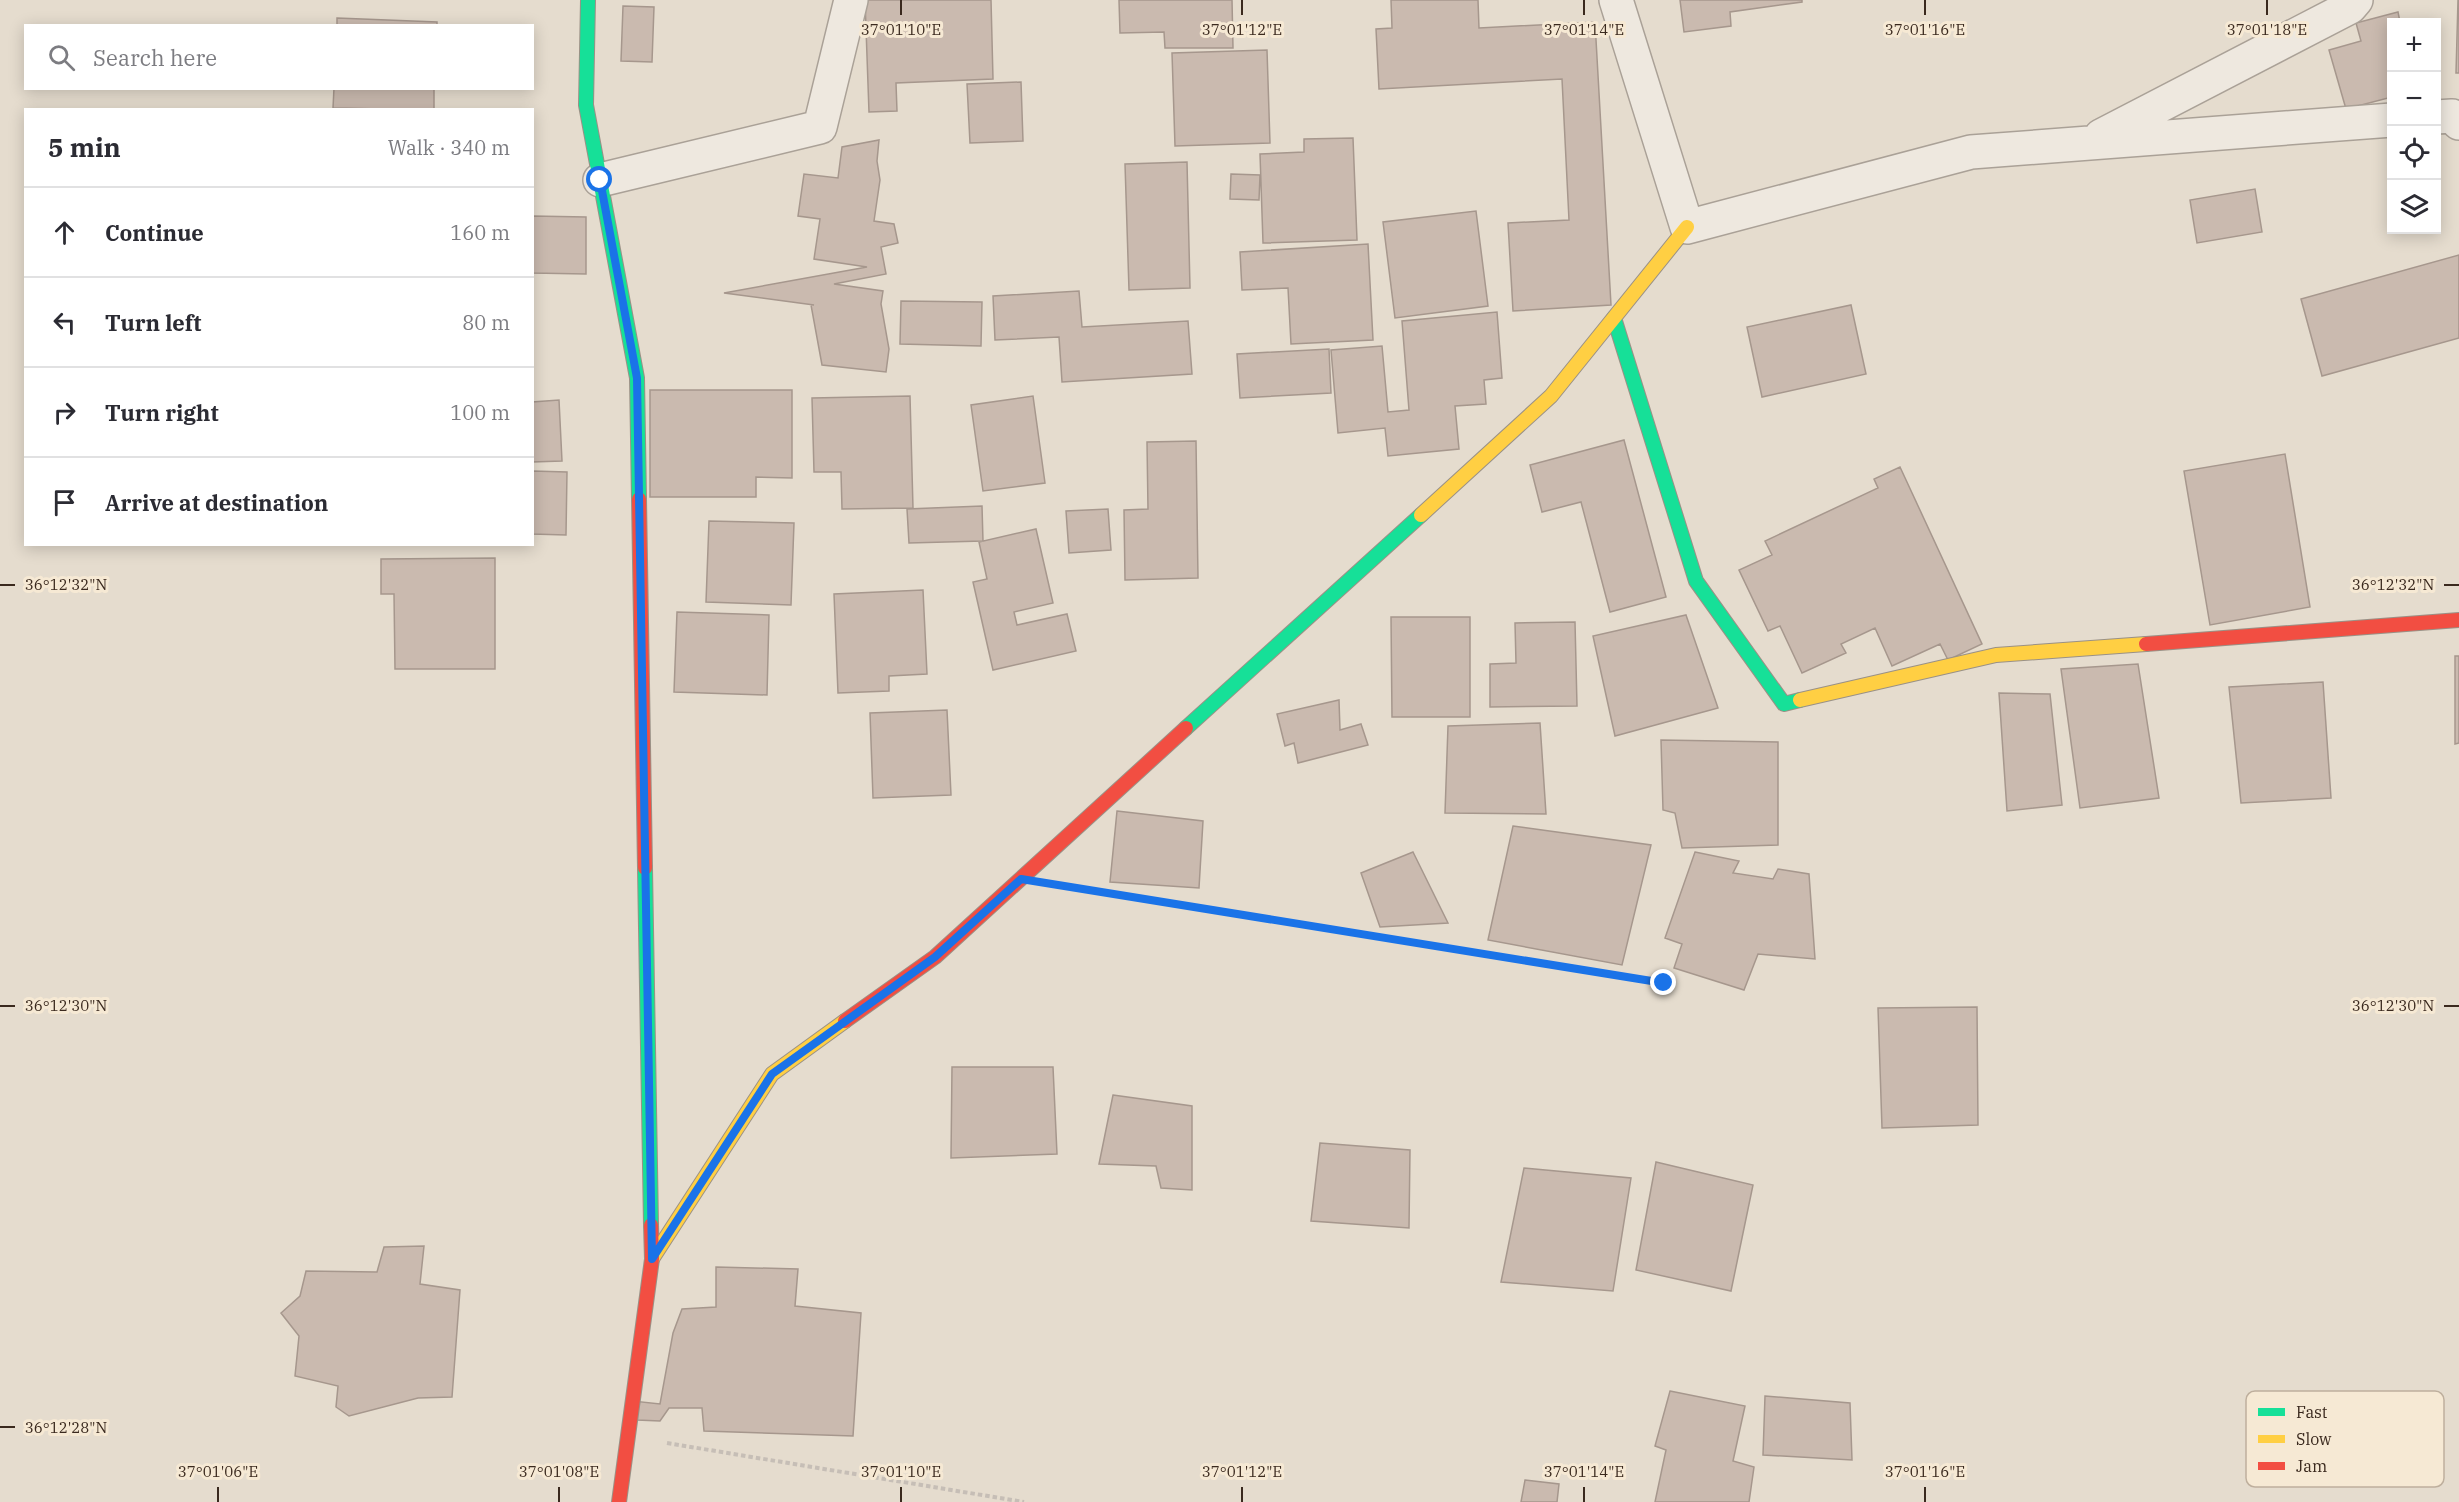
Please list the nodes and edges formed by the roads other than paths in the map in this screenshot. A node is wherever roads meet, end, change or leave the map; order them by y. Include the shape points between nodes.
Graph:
1 (588, 0) edge
2 (851, 0) edge
3 (1616, 0) edge
4 (2356, 0) edge
5 (2441, 117) edge
6 (2387, 120) edge
7 (2459, 123) edge
8 (2088, 143) junction
9 (600, 180) junction
10 (1687, 227) junction
11 (1614, 318) junction
12 (2459, 620) edge
13 (652, 1259) junction
14 (619, 1502) edge

1 - 9 street via 586,105
2 - 9 street via 820,127
3 - 10 street
4 - 8 street via 2350,8
5 - 7 street via 2452,116
6 - 8 street
8 - 10 street via 1971,152
9 - 13 street via 637,378
10 - 11 street
11 - 12 street via 1696,581 1784,704 1996,655
11 - 13 street via 1551,396 935,957 772,1074
13 - 14 street

